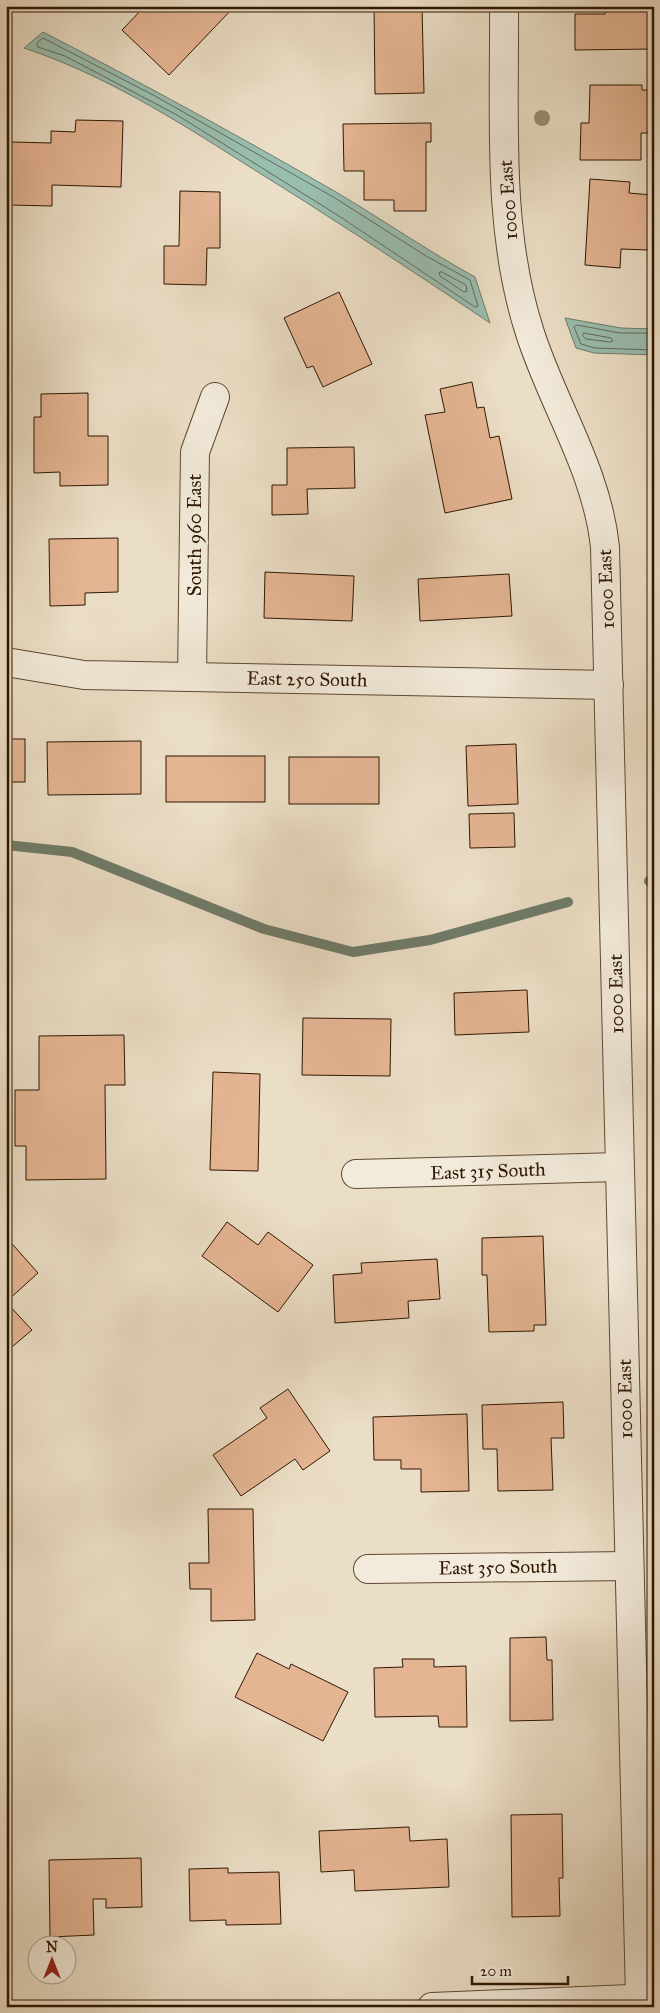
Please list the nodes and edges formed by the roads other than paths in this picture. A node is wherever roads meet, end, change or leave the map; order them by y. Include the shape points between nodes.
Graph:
1 (504, 6) edge
2 (215, 397) dead end
3 (6, 662) edge
4 (192, 677) junction
5 (609, 685) junction
6 (619, 1167) junction
7 (356, 1174) dead end
8 (628, 1566) junction
9 (368, 1569) dead end
10 (647, 1998) edge
11 (432, 2007) edge

1 - 5 street, 1000 East via 505,175 514,272 530,333 583,462 602,520
2 - 4 street, South 960 East via 195,452
3 - 4 street, East 250 South via 84,675
4 - 5 street, East 250 South
5 - 6 street, 1000 East
6 - 7 street, East 315 South
6 - 8 street, 1000 East
8 - 9 street, East 350 South
8 - 10 street, 1000 East
10 - 11 street

